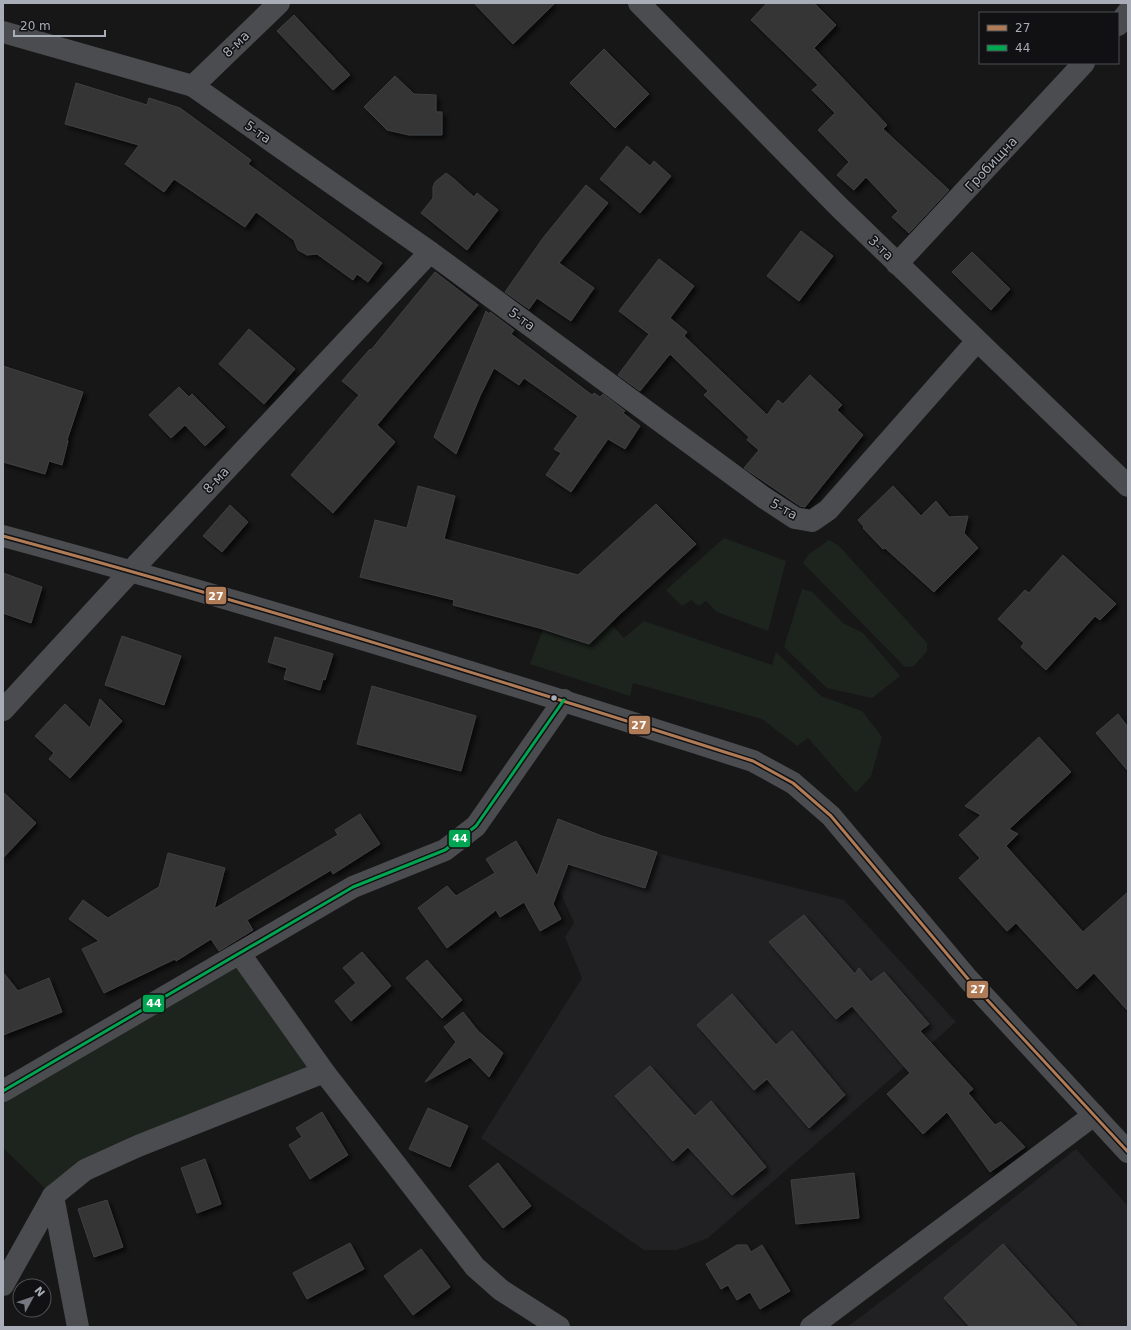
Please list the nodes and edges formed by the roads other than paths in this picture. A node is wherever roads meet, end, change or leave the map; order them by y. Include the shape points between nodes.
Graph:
1 (279, 3) edge
2 (639, 3) edge
3 (1128, 12) edge
4 (1119, 24) edge
5 (3, 32) edge
6 (1083, 64) edge
7 (192, 86) junction
8 (430, 252) junction
9 (897, 264) junction
10 (977, 341) junction
11 (1128, 486) edge
12 (3, 536) edge
13 (131, 571) junction
14 (564, 700) junction
15 (3, 710) edge
16 (240, 954) junction
17 (324, 1072) junction
18 (3, 1091) edge
19 (1094, 1114) junction
20 (1128, 1152) edge
21 (53, 1196) junction
22 (3, 1285) edge
23 (78, 1327) edge
24 (559, 1327) edge
25 (811, 1327) edge

1 - 7 street, 8-ма
2 - 9 street, 3-та
3 - 4 street
5 - 7 street, 5-та
6 - 9 street, Гробищна
7 - 8 street, 5-та
8 - 10 street, 5-та via 763,497 795,518 812,521 828,510
8 - 13 street, 8-ма
9 - 10 street, 3-та
10 - 11 street, 3-та
12 - 13 street
13 - 14 street
13 - 15 street, 8-ма
14 - 16 street via 476,826 445,850 353,888
14 - 19 street via 754,761 793,783 831,816 968,979
16 - 17 street
16 - 18 street
17 - 21 street via 138,1146 85,1170
17 - 24 street via 475,1267 501,1290
19 - 20 street
19 - 25 street
21 - 22 street
21 - 23 street

